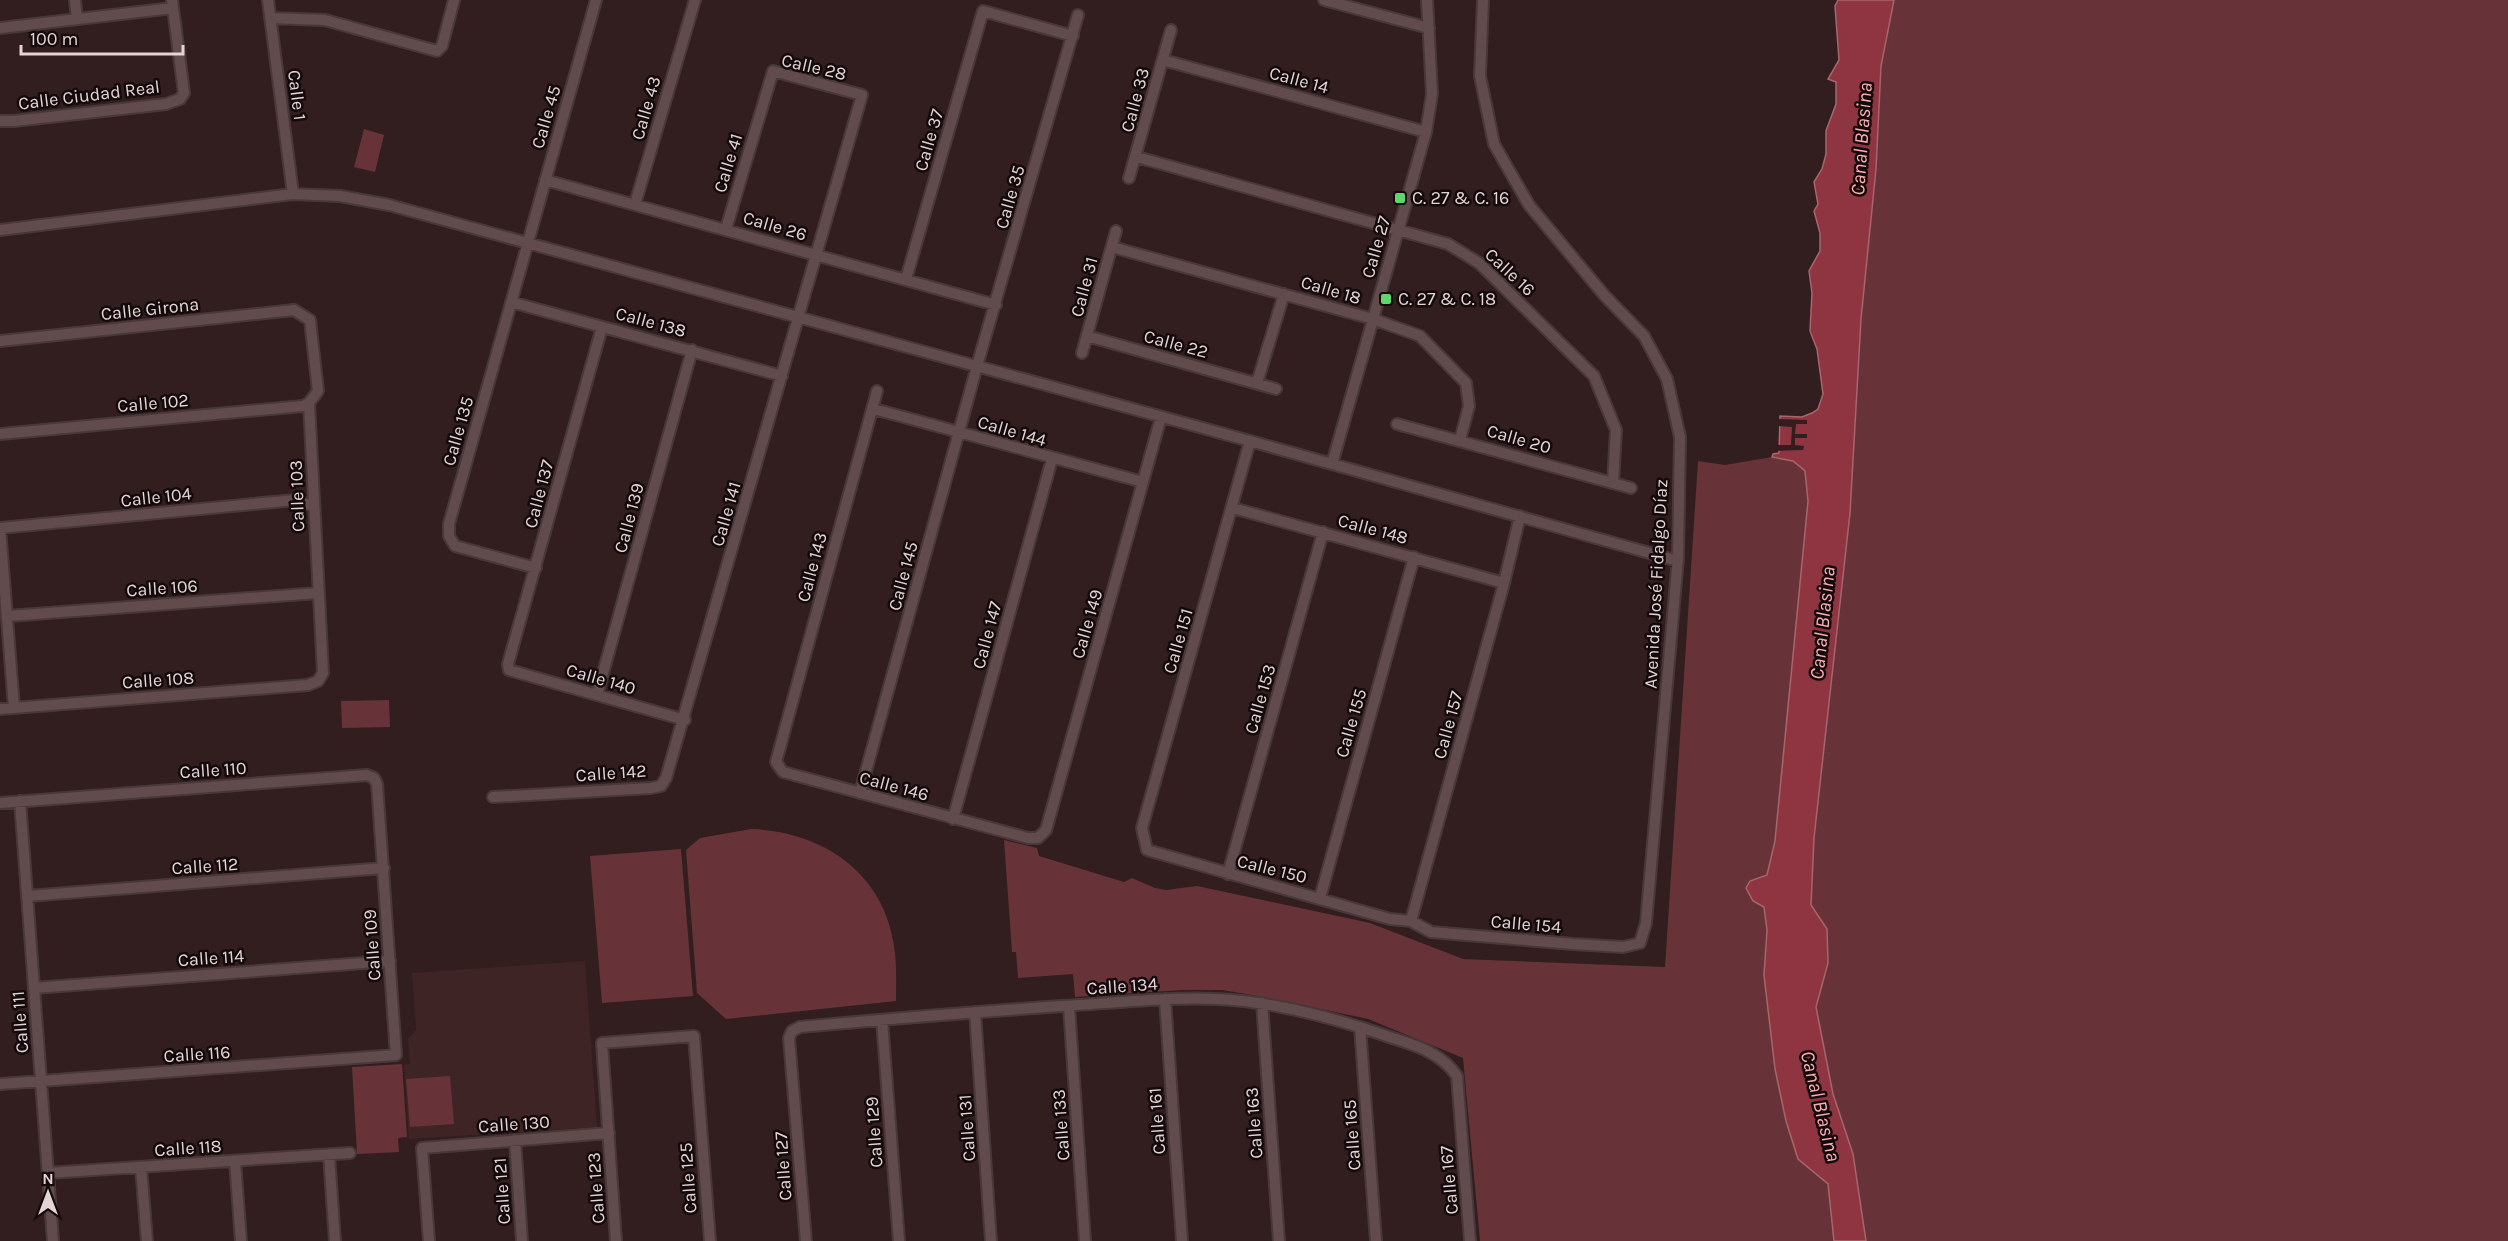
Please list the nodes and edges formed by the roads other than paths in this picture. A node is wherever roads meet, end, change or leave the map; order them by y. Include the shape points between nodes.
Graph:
1 (75, 0) edge
2 (268, 0) edge
3 (454, 0) edge
4 (596, 0) edge
5 (694, 0) edge
6 (1324, 0) edge
7 (1427, 0) edge
8 (1483, 0) edge
9 (172, 4) edge
10 (1078, 15) dead end
11 (270, 18) junction
12 (77, 19) junction
13 (0, 28) edge
14 (1429, 28) junction
15 (1171, 30) dead end
16 (1073, 36) junction
17 (1163, 60) junction
18 (762, 106) joint
19 (0, 121) edge
20 (1426, 132) junction
21 (846, 150) joint
22 (1137, 157) junction
23 (1129, 178) dead end
24 (545, 180) junction
25 (293, 194) junction
26 (636, 204) junction
27 (726, 229) junction
28 (1399, 229) junction
29 (0, 230) edge
30 (1116, 231) dead end
31 (527, 242) junction
32 (1112, 247) junction
33 (816, 254) junction
34 (906, 279) junction
35 (1284, 294) junction
36 (511, 302) junction
37 (996, 305) junction
38 (303, 316) joint
39 (798, 317) junction
40 (1373, 319) junction
41 (602, 327) junction
42 (1087, 336) junction
43 (0, 342) edge
44 (692, 350) junction
45 (1082, 353) dead end
46 (977, 366) junction
47 (782, 376) junction
48 (1257, 383) junction
49 (1276, 389) dead end
50 (877, 391) dead end
51 (309, 404) junction
52 (874, 409) junction
53 (1161, 417) junction
54 (1397, 424) dead end
55 (960, 433) junction
56 (0, 434) edge
57 (1461, 440) junction
58 (1250, 441) junction
59 (1052, 459) junction
60 (1332, 464) junction
61 (1143, 482) junction
62 (1613, 483) junction
63 (1631, 488) dead end
64 (314, 506) junction
65 (1233, 508) junction
66 (1520, 516) junction
67 (0, 528) edge
68 (1323, 532) junction
69 (1414, 557) junction
70 (1678, 561) junction
71 (536, 568) junction
72 (1504, 583) junction
73 (318, 593) junction
74 (8, 616) junction
75 (509, 670) joint
76 (318, 681) joint
77 (597, 695) junction
78 (14, 708) junction
79 (0, 709) edge
80 (685, 720) junction
81 (783, 734) joint
82 (860, 794) junction
83 (493, 796) dead end
84 (20, 801) junction
85 (0, 803) edge
86 (953, 819) junction
87 (380, 832) joint
88 (1038, 838) joint
89 (1147, 850) joint
90 (384, 868) junction
91 (1228, 874) junction
92 (28, 896) junction
93 (1320, 898) junction
94 (1411, 921) junction
95 (1640, 943) joint
96 (390, 961) junction
97 (34, 988) junction
98 (1165, 999) junction
99 (1262, 1003) junction
100 (1069, 1006) junction
101 (975, 1012) junction
102 (882, 1020) junction
103 (1360, 1027) junction
104 (396, 1055) joint
105 (41, 1083) junction
106 (0, 1084) edge
107 (794, 1089) joint
108 (1460, 1116) joint
109 (609, 1133) junction
110 (515, 1140) junction
111 (350, 1153) dead end
112 (329, 1155) junction
113 (235, 1161) junction
114 (141, 1167) junction
115 (48, 1173) junction
116 (53, 1241) edge
117 (147, 1241) edge
118 (241, 1241) edge
119 (335, 1241) edge
120 (429, 1241) edge
121 (522, 1241) edge
122 (616, 1241) edge
123 (710, 1241) edge
124 (806, 1241) edge
125 (899, 1241) edge
126 (992, 1241) edge
127 (1085, 1241) edge
128 (1182, 1241) edge
129 (1279, 1241) edge
130 (1376, 1241) edge
131 (1470, 1241) edge

1 - 12 street
2 - 11 street, Calle 1
3 - 11 street via 442,46 437,51 326,20
4 - 24 street, Calle 45
5 - 26 street, Calle 43
6 - 14 street
7 - 14 street, Calle 27
8 - 70 street, Avenida José Fidalgo Díaz via 1480,76 1494,144 1529,205 1644,336 1666,379 1680,437
9 - 12 street
9 - 19 street, Calle Ciudad Real via 184,93 180,99
10 - 16 street, Calle 35
11 - 25 street, Calle 1
12 - 13 street
14 - 20 street, Calle 27 via 1432,94
15 - 17 street, Calle 33
16 - 34 street, Calle 37 via 983,11
16 - 37 street, Calle 35
17 - 20 street, Calle 14
17 - 22 street, Calle 33
18 - 21 street, Calle 28 via 773,71 862,95
18 - 27 street, Calle 41
20 - 28 street, Calle 27
21 - 33 street, Calle 141
22 - 23 street, Calle 33
22 - 28 street, Calle 16
24 - 26 street, Calle 26
24 - 31 street, Calle 45
25 - 29 street
25 - 31 street via 340,196 389,206
26 - 27 street, Calle 26
27 - 33 street, Calle 26
28 - 40 street, Calle 27
28 - 62 street, Calle 16 via 1448,244 1479,262 1594,376 1616,430
30 - 32 street, Calle 31
31 - 36 street, Calle 135
31 - 39 street
32 - 35 street, Calle 18
32 - 42 street, Calle 31
33 - 34 street, Calle 26
33 - 39 street, Calle 141
34 - 37 street, Calle 26
35 - 40 street, Calle 18
35 - 48 street
36 - 41 street, Calle 138
36 - 71 street, Calle 135 via 449,536 454,546
37 - 46 street, Calle 35
38 - 43 street, Calle Girona via 294,310
38 - 51 street, Calle 103 via 310,320 318,391
39 - 46 street
39 - 47 street, Calle 141
40 - 57 street, Calle 18 via 1420,336 1466,383 1469,406
40 - 60 street, Calle 27
41 - 44 street, Calle 138
41 - 71 street, Calle 137
42 - 45 street, Calle 31
42 - 48 street, Calle 22
44 - 47 street, Calle 138
44 - 77 street, Calle 139
46 - 53 street
46 - 55 street, Calle 145
47 - 80 street, Calle 141
48 - 49 street, Calle 22
50 - 52 street, Calle 143
51 - 56 street, Calle 102
51 - 64 street, Calle 103
52 - 55 street, Calle 144
52 - 81 street, Calle 143
53 - 58 street
53 - 61 street, Calle 149
54 - 57 street, Calle 20
55 - 59 street, Calle 144
55 - 82 street, Calle 145
57 - 62 street, Calle 20
58 - 60 street
58 - 65 street, Calle 151
59 - 61 street, Calle 144
59 - 86 street, Calle 147
60 - 66 street
61 - 88 street, Calle 149 via 1046,830
62 - 63 street, Calle 20
64 - 67 street, Calle 104 via 295,500
64 - 73 street, Calle 103
65 - 68 street, Calle 148
65 - 89 street, Calle 151 via 1142,828
66 - 70 street
66 - 72 street, Calle 157
67 - 74 street
68 - 69 street, Calle 148
68 - 91 street, Calle 153
69 - 72 street, Calle 148
69 - 93 street, Calle 155
70 - 95 street, Avenida José Fidalgo Díaz via 1646,922
71 - 75 street, Calle 137
72 - 94 street, Calle 157
73 - 74 street, Calle 106
73 - 76 street, Calle 103 via 323,673
74 - 78 street
75 - 77 street, Calle 140
76 - 78 street, Calle 108 via 308,686
77 - 80 street, Calle 140
78 - 79 street, Calle 108
80 - 83 street, Calle 142 via 661,786
81 - 82 street, Calle 146 via 776,762 783,772
82 - 86 street, Calle 146
84 - 85 street, Calle 110
84 - 87 street, Calle 110 via 367,775 377,784
84 - 92 street, Calle 111
86 - 88 street, Calle 146
87 - 90 street, Calle 109
89 - 91 street, Calle 150
90 - 92 street, Calle 112
90 - 96 street, Calle 109
91 - 93 street, Calle 150
92 - 97 street, Calle 111
93 - 94 street, Calle 150 via 1390,919
94 - 95 street, Calle 154 via 1431,932 1573,945 1623,947
96 - 97 street, Calle 114
96 - 104 street, Calle 109
97 - 105 street, Calle 111
98 - 99 street, Calle 134
98 - 100 street, Calle 134
98 - 128 street, Calle 161
99 - 103 street, Calle 134
99 - 129 street, Calle 163
100 - 101 street, Calle 134
100 - 127 street, Calle 133
101 - 102 street, Calle 134
101 - 126 street, Calle 131
102 - 107 street, Calle 134 via 792,1031 789,1038
102 - 125 street, Calle 129
103 - 108 street, Calle 134 via 1426,1050 1447,1062 1456,1076
103 - 130 street, Calle 165
104 - 105 street, Calle 116
105 - 106 street, Calle 116
105 - 115 street, Calle 111
107 - 124 street, Calle 127
108 - 131 street, Calle 167
109 - 110 street, Calle 130
109 - 122 street, Calle 123
109 - 123 street, Calle 125 via 602,1043 694,1036
110 - 120 street, Calle 130 via 422,1148
110 - 121 street, Calle 121
111 - 112 street
112 - 113 street, Calle 118
112 - 119 street
113 - 114 street, Calle 118
113 - 118 street
114 - 115 street, Calle 118
114 - 117 street
115 - 116 street, Calle 111

